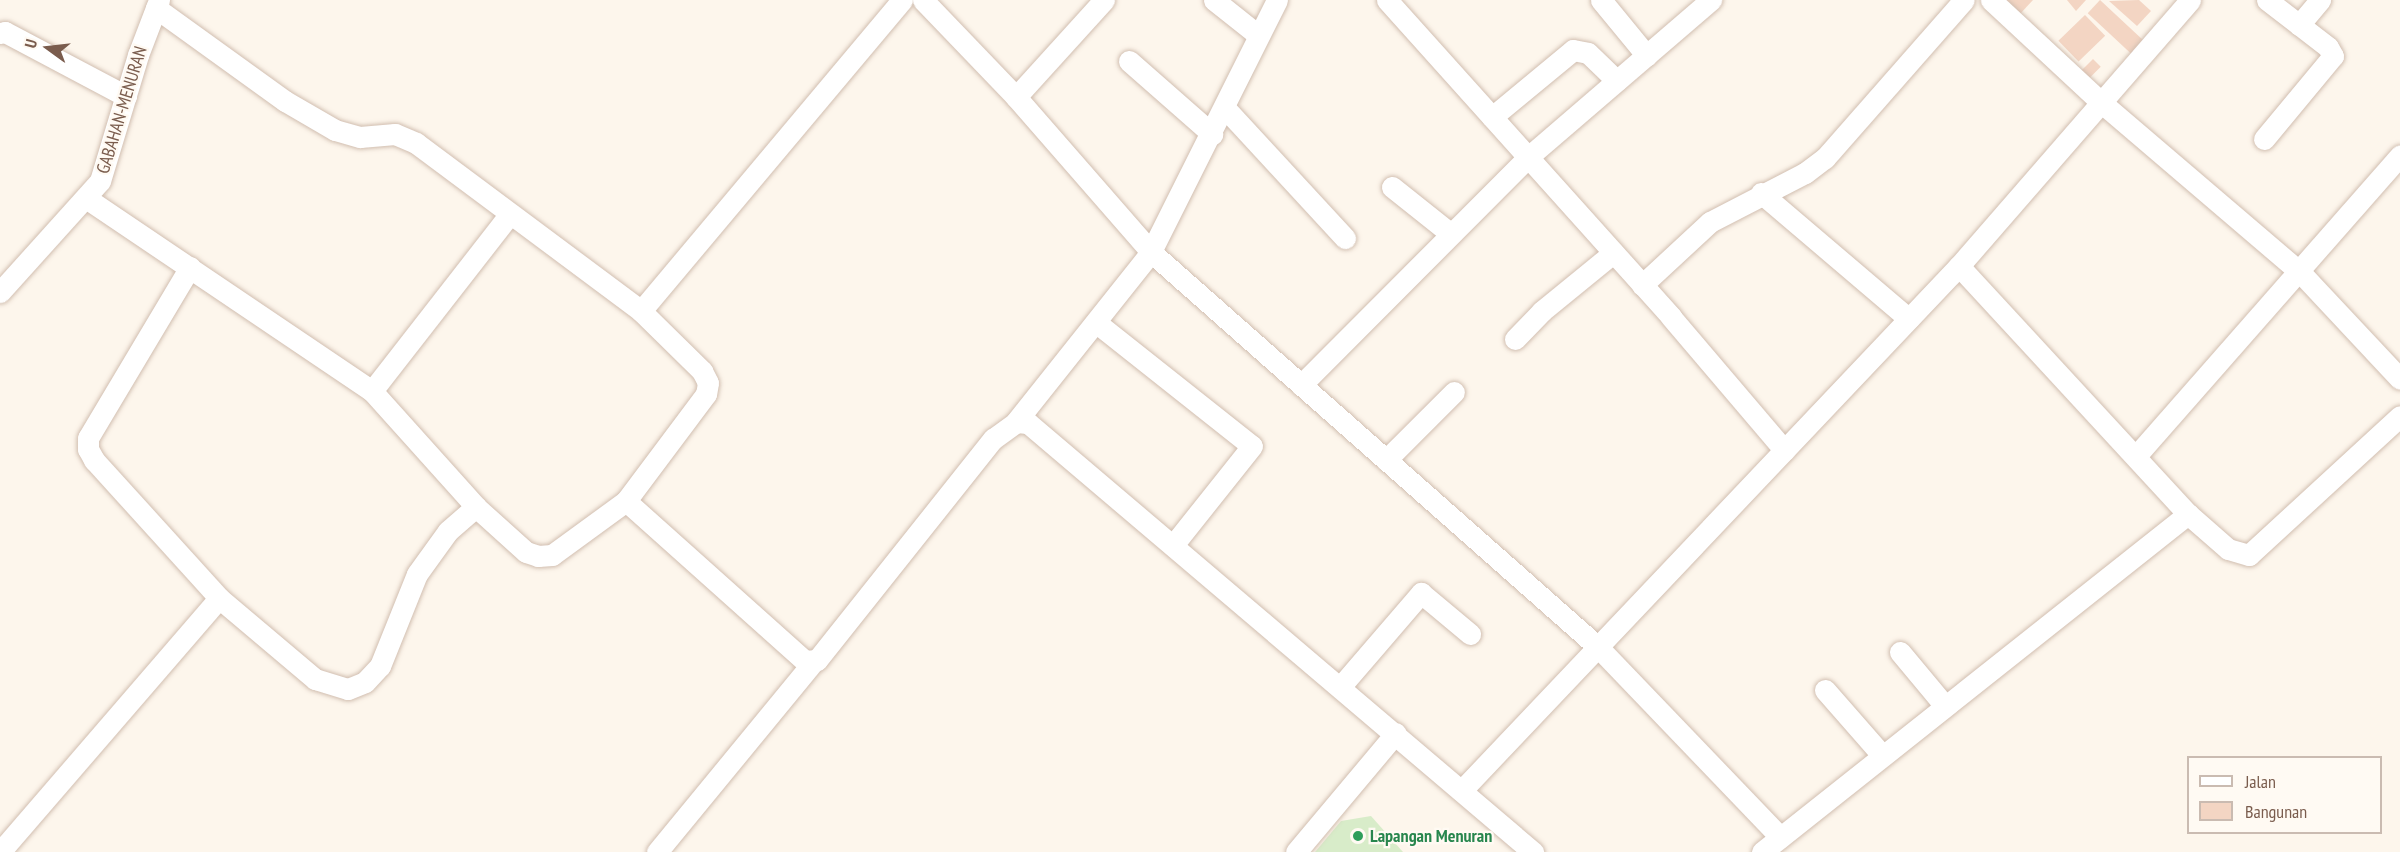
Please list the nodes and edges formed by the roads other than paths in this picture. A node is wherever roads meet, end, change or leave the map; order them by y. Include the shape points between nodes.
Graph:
1 (902, 0) edge
2 (923, 0) edge
3 (1104, 0) edge
4 (1214, 0) edge
5 (1277, 0) edge
6 (1387, 0) edge
7 (1602, 0) edge
8 (1711, 0) edge
9 (1964, 0) edge
10 (1991, 0) edge
11 (2190, 0) edge
12 (2267, 0) edge
13 (2320, 0) edge
14 (158, 4) edge
15 (2299, 25) junction
16 (0, 33) edge
17 (1258, 34) junction
18 (1647, 56) junction
19 (1129, 61) dead end
20 (1617, 81) junction
21 (126, 96) junction
22 (1016, 97) junction
23 (2102, 103) junction
24 (1225, 108) junction
25 (1492, 117) junction
26 (1212, 134) junction
27 (2264, 139) dead end
28 (2400, 155) edge
29 (1527, 158) junction
30 (1392, 187) dead end
31 (1761, 193) junction
32 (86, 198) junction
33 (510, 214) junction
34 (1451, 234) junction
35 (1345, 238) dead end
36 (1152, 252) junction
37 (1613, 253) junction
38 (1959, 266) junction
39 (190, 267) junction
40 (2300, 272) junction
41 (1642, 285) junction
42 (0, 292) edge
43 (641, 311) junction
44 (1909, 319) junction
45 (1098, 324) junction
46 (1515, 339) dead end
47 (2400, 379) edge
48 (1301, 385) junction
49 (372, 391) junction
50 (1454, 392) dead end
51 (2400, 416) edge
52 (1016, 422) junction
53 (1784, 450) junction
54 (2136, 456) junction
55 (1386, 460) junction
56 (626, 501) junction
57 (476, 507) junction
58 (2188, 514) junction
59 (1174, 544) junction
60 (219, 598) junction
61 (1470, 634) dead end
62 (1599, 648) junction
63 (1900, 652) dead end
64 (813, 662) junction
65 (1341, 686) junction
66 (1825, 690) dead end
67 (1946, 706) junction
68 (1396, 733) junction
69 (1882, 755) junction
70 (1463, 789) junction
71 (1780, 837) junction
72 (0, 852) edge
73 (657, 852) edge
74 (1296, 852) edge
75 (1533, 852) edge
76 (1762, 852) edge

1 - 43 street
2 - 22 street
3 - 22 street
4 - 17 street
5 - 17 street
6 - 25 street
7 - 18 street
8 - 18 street
9 - 31 street via 1825,158 1805,173
10 - 23 street
11 - 23 street
12 - 15 street
13 - 15 street
14 - 21 street, GABAHAN-MENURAN
14 - 33 street via 295,107 348,135 395,134 407,138
15 - 27 street via 2328,47 2332,59
16 - 21 street via 5,32
17 - 24 street
18 - 20 street
19 - 26 street
20 - 25 street via 1588,53 1573,50
20 - 29 street
21 - 32 street, GABAHAN-MENURAN via 109,161
22 - 36 street
23 - 38 street
23 - 40 street
24 - 26 street
24 - 35 street
25 - 29 street
26 - 36 street
28 - 40 street
29 - 34 street
29 - 37 street
30 - 34 street
31 - 41 street via 1694,234
31 - 44 street
32 - 39 street
32 - 42 street, GABAHAN-MENURAN
33 - 43 street
33 - 49 street
34 - 48 street
36 - 45 street
36 - 48 street
37 - 41 street
37 - 46 street via 1542,311
38 - 44 street
38 - 54 street
39 - 49 street
39 - 60 street via 88,438 88,449
40 - 47 street
40 - 54 street
41 - 53 street
43 - 56 street via 702,371 708,383 694,415
44 - 53 street
45 - 52 street
45 - 59 street via 1252,446
48 - 55 street
49 - 57 street
50 - 55 street
51 - 58 street via 2249,555 2228,549
52 - 59 street via 1028,423
52 - 64 street via 993,439
53 - 62 street
54 - 58 street
55 - 62 street
56 - 57 street via 552,555 538,556 526,552
56 - 64 street via 805,661
57 - 60 street via 448,531 417,574 380,666 365,682 348,688 315,679
58 - 67 street
59 - 65 street
60 - 72 street
61 - 65 street via 1420,593
62 - 70 street
62 - 71 street
63 - 67 street
64 - 73 street
65 - 68 street
66 - 69 street
67 - 69 street
68 - 70 street
68 - 74 street
69 - 71 street
70 - 75 street
71 - 76 street

